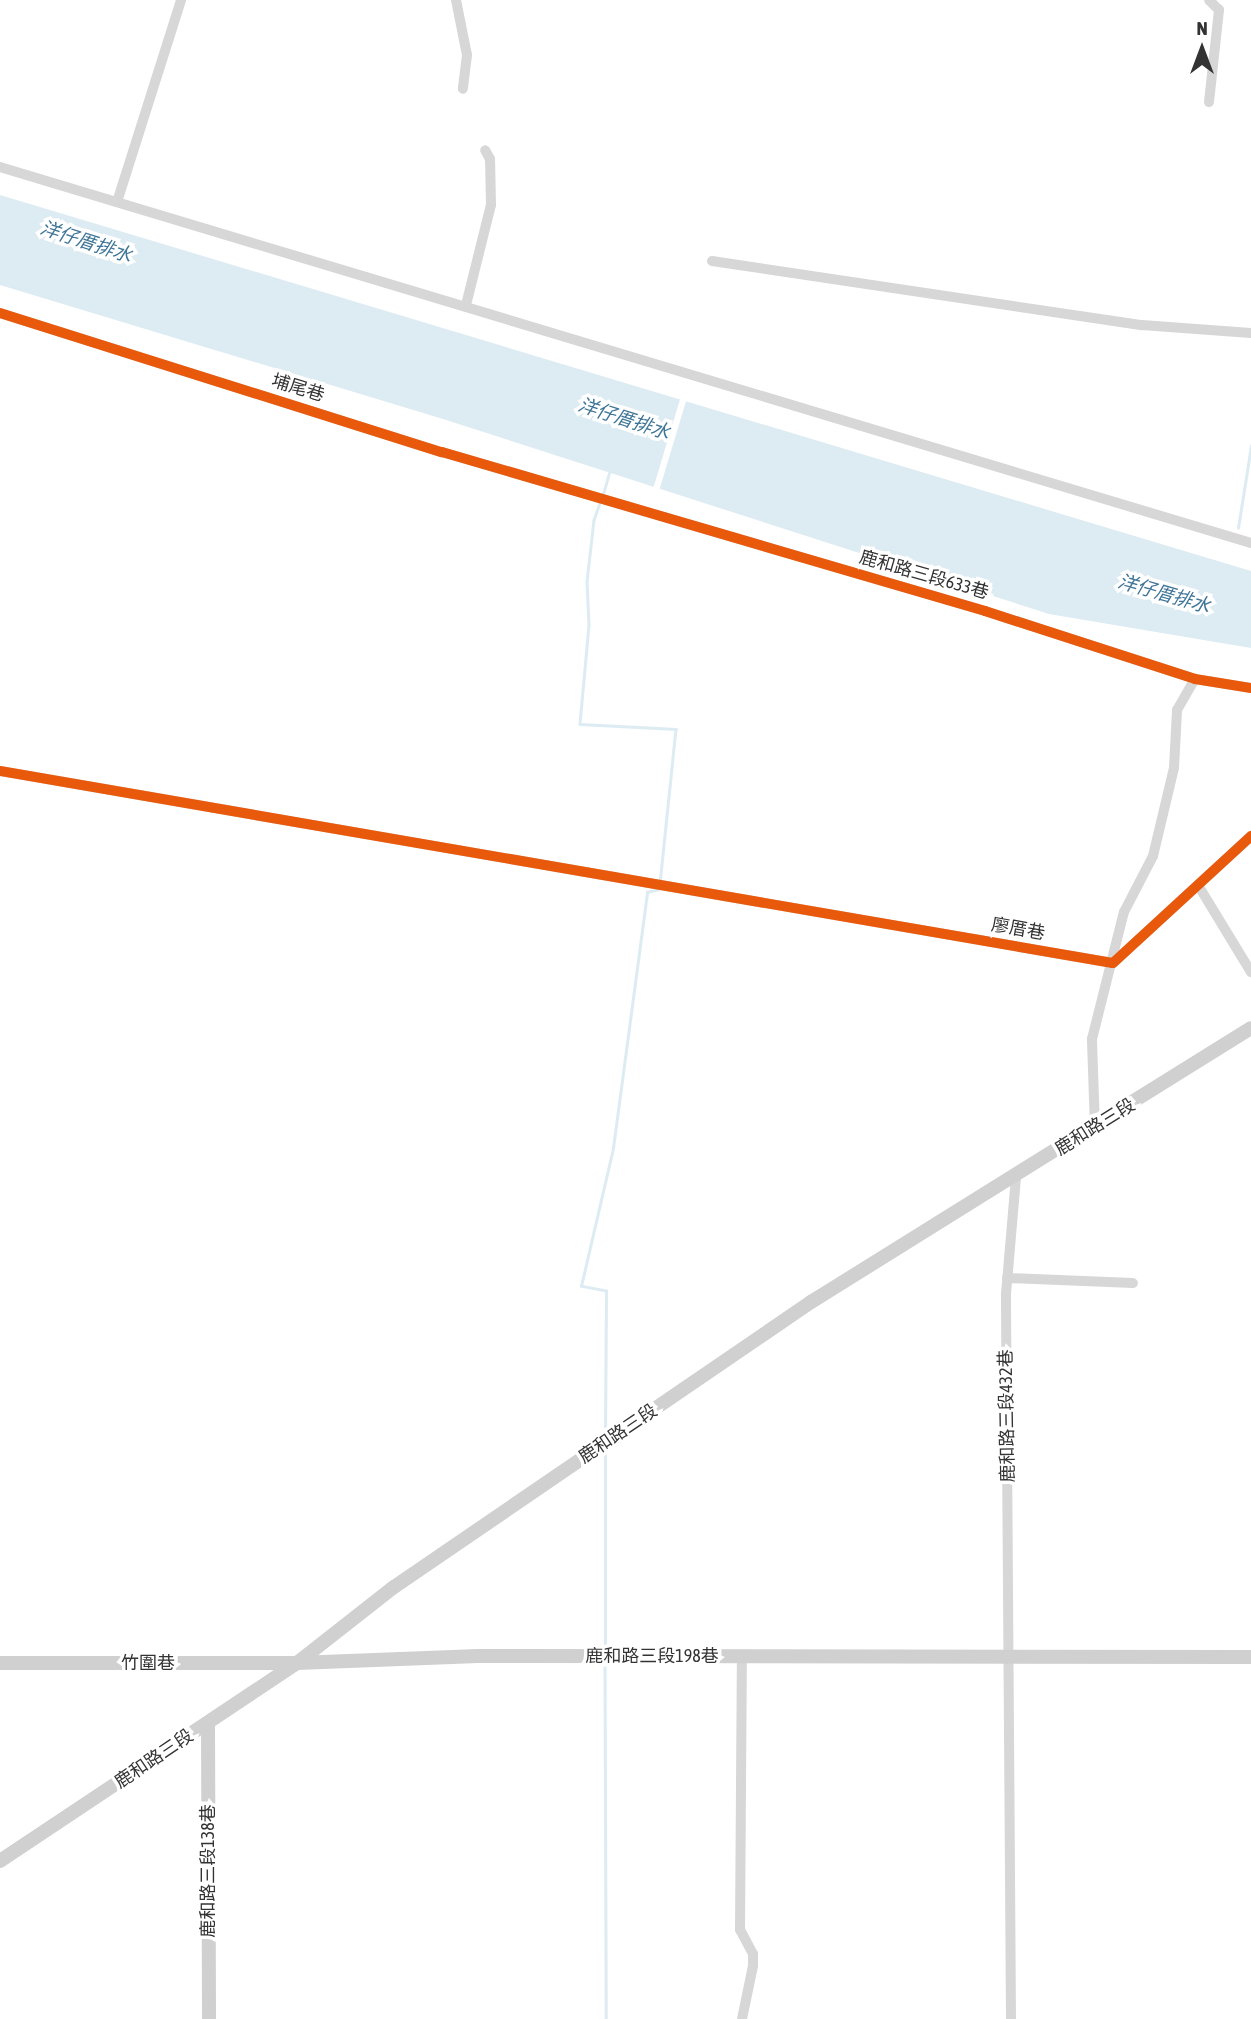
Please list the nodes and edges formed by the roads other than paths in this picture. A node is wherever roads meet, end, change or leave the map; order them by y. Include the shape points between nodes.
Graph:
1 (181, 0) edge
2 (456, 0) edge
3 (1209, 0) edge
4 (463, 89) dead end
5 (1209, 103) dead end
6 (485, 150) dead end
7 (0, 167) edge
8 (117, 202) junction
9 (712, 261) dead end
10 (466, 306) junction
11 (0, 313) edge
12 (1251, 333) edge
13 (587, 493) joint
14 (1251, 543) edge
15 (1195, 679) junction
16 (1251, 688) edge
17 (0, 771) edge
18 (1251, 836) edge
19 (1198, 885) junction
20 (1112, 963) junction
21 (1251, 972) edge
22 (1251, 1028) edge
23 (1095, 1127) junction
24 (1016, 1177) junction
25 (1007, 1278) junction
26 (1133, 1283) dead end
27 (742, 1656) junction
28 (1008, 1656) junction
29 (1251, 1657) edge
30 (0, 1663) edge
31 (297, 1663) junction
32 (208, 1723) junction
33 (0, 1861) edge
34 (209, 2019) edge
35 (742, 2019) edge
36 (1011, 2019) edge

1 - 8 street
2 - 4 street via 467,55
3 - 5 street via 1219,10
6 - 10 street via 490,159 491,205
7 - 8 street
8 - 10 street
9 - 12 street via 1155,326
10 - 14 street
11 - 13 street, 埔尾巷
13 - 15 street, 鹿和路三段633巷 via 985,611
15 - 16 street, 鹿和路三段633巷
15 - 20 street via 1177,710 1174,768 1153,856 1124,912
17 - 20 street, 廖厝巷
18 - 19 street
19 - 20 street
19 - 21 street
20 - 23 street via 1092,1039
22 - 23 street, 鹿和路三段
23 - 24 street, 鹿和路三段
24 - 25 street, 鹿和路三段432巷
24 - 31 street, 鹿和路三段 via 800,1310 405,1579
25 - 26 street
25 - 28 street, 鹿和路三段432巷
27 - 28 street, 鹿和路三段198巷
27 - 31 street, 鹿和路三段198巷 via 438,1656
27 - 35 street via 740,1930 752,1954 752,1966
28 - 29 street
28 - 36 street, 鹿和路三段432巷
30 - 31 street, 竹圍巷
31 - 32 street, 鹿和路三段
32 - 33 street, 鹿和路三段
32 - 34 street, 鹿和路三段138巷

